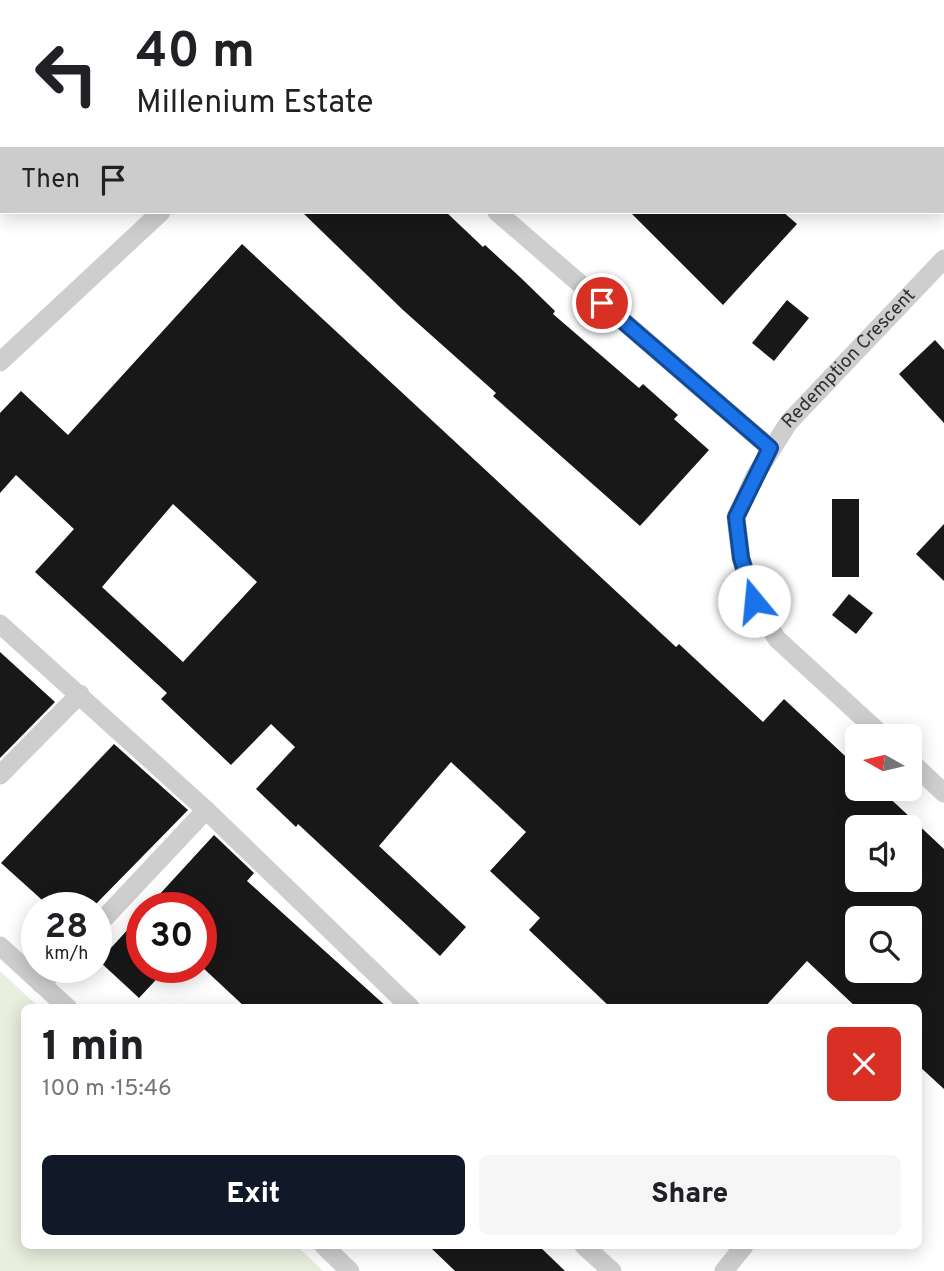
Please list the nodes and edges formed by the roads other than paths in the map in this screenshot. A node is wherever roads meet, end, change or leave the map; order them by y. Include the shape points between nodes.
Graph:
1 (159, 214) edge
2 (499, 214) edge
3 (944, 259) edge
4 (0, 362) edge
5 (770, 448) junction
6 (0, 624) edge
7 (80, 694) junction
8 (870, 724) edge
9 (922, 772) edge
10 (0, 775) edge
11 (944, 793) edge
12 (206, 810) junction
13 (112, 910) edge
14 (0, 946) edge
15 (41, 984) joint
16 (64, 1004) edge
17 (407, 1004) edge
18 (327, 1249) edge
19 (587, 1249) edge
20 (742, 1249) edge
21 (350, 1271) edge
22 (612, 1271) edge
23 (724, 1271) edge

1 - 4 street
2 - 5 street
3 - 5 street, Redemption Crescent via 789,422
5 - 8 street, Redemption Crescent via 736,517 741,558 754,601 777,639
6 - 7 street
7 - 10 street
7 - 12 street
9 - 11 street
12 - 13 street
12 - 17 street
14 - 15 street
15 - 16 street
18 - 21 street
19 - 22 street
20 - 23 street

